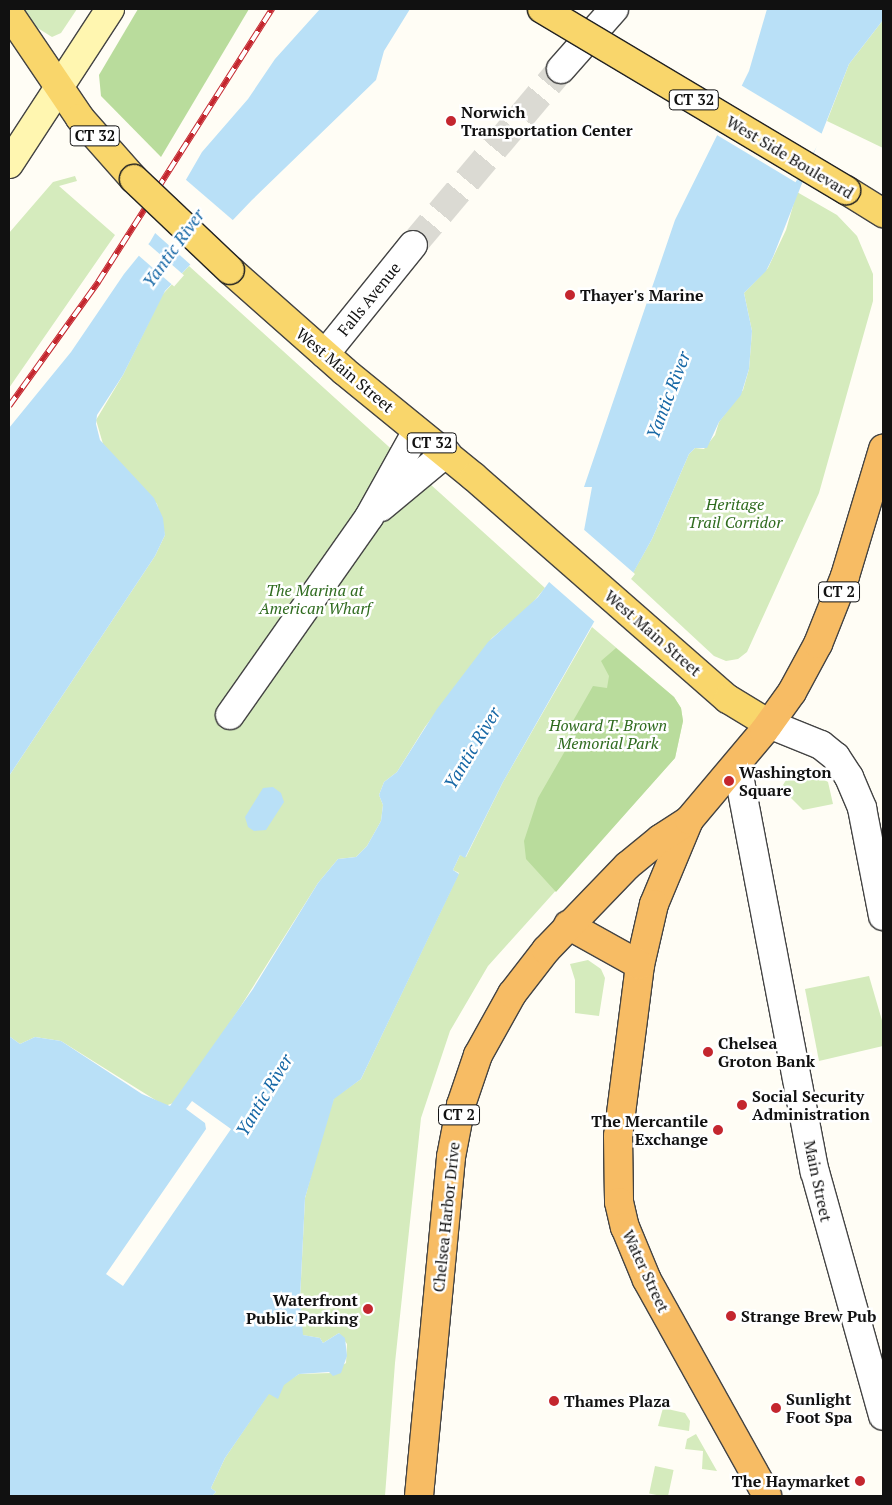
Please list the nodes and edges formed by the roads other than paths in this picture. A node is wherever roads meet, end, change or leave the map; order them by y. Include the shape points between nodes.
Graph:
1 (110, 9) edge
2 (542, 9) edge
3 (614, 9) edge
4 (9, 13) edge
5 (561, 70) tunnel mouth
6 (60, 89) junction
7 (9, 164) edge
8 (883, 213) edge
9 (413, 245) tunnel mouth
10 (325, 354) junction
11 (417, 431) junction
12 (883, 449) edge
13 (446, 453) junction
14 (369, 517) junction
15 (230, 715) dead end
16 (769, 724) junction
17 (737, 765) junction
18 (689, 820) junction
19 (883, 916) edge
20 (568, 925) junction
21 (640, 964) junction
22 (883, 1416) edge
23 (425, 1495) edge
24 (767, 1496) edge

1 - 6 main road
2 - 8 main road, West Side Boulevard / CT 32, bridge
3 - 5 street
4 - 6 main road, West Main Street
6 - 7 main road
6 - 10 main road, West Main Street / CT 32, bridge via 134,179
9 - 10 street, Falls Avenue
10 - 11 main road, West Main Street / CT 32
11 - 13 main road, West Main Street / CT 32
11 - 14 street
12 - 16 highway, CT 2 via 852,554 827,622 800,680
13 - 14 street
13 - 16 main road, West Main Street / CT 32 via 728,699
14 - 15 street
16 - 17 highway, Chelsea Harbor Drive / CT 2
16 - 19 street via 815,741 827,748 842,766 862,808
17 - 18 highway, Chelsea Harbor Drive / CT 2
17 - 22 street, Main Street via 814,1172
18 - 20 highway, Chelsea Harbor Drive / CT 2 via 640,854
18 - 21 highway, Water Street / CT 2 via 654,904
20 - 21 highway
20 - 23 highway, Chelsea Harbor Drive / CT 2 via 534,964 503,1008 478,1055 461,1105 450,1171
21 - 24 highway, Water Street / CT 2 via 618,1136 621,1210 647,1280

